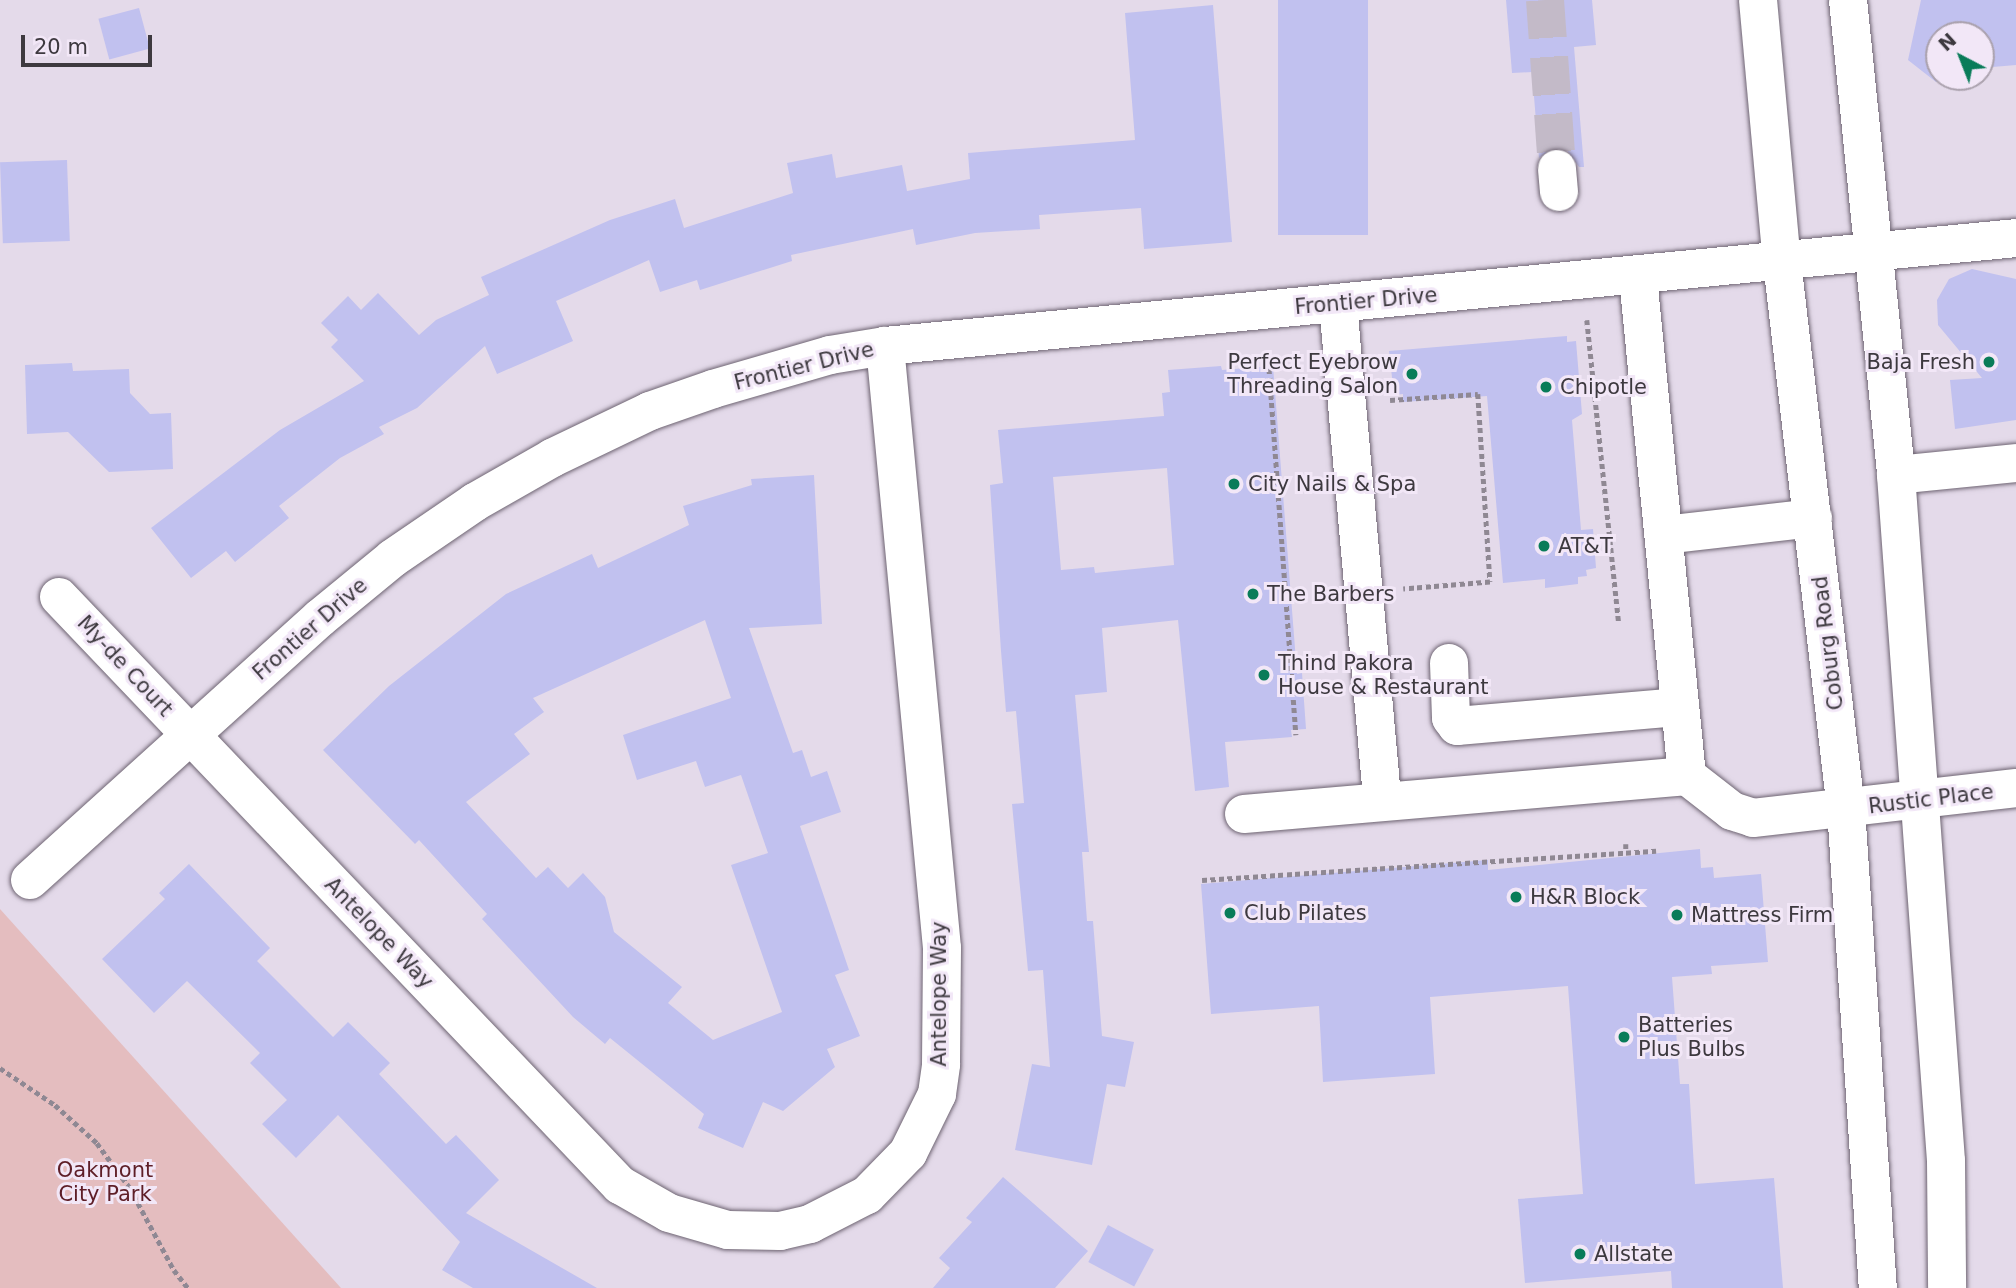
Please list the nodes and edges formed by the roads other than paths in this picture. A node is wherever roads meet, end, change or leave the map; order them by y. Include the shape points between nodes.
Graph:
1 (1758, 0) edge
2 (1848, 0) edge
3 (2016, 238) edge
4 (1876, 253) junction
5 (1782, 262) junction
6 (1638, 277) junction
7 (1338, 304) junction
8 (885, 346) junction
9 (2016, 463) edge
10 (1896, 475) junction
11 (1813, 518) junction
12 (1664, 535) junction
13 (59, 597) dead end
14 (1449, 663) dead end
15 (1680, 707) junction
16 (191, 735) junction
17 (1687, 776) junction
18 (2016, 788) edge
19 (1382, 800) junction
20 (1919, 802) junction
21 (1846, 809) junction
22 (1244, 814) dead end
23 (30, 880) dead end
24 (1878, 1288) edge
25 (1947, 1288) edge

1 - 5 street, Coburg Road
2 - 4 street
3 - 4 street, Frontier Drive
4 - 5 street, Frontier Drive
4 - 10 street
5 - 6 street, Frontier Drive
5 - 11 street, Coburg Road
6 - 7 street, Frontier Drive
6 - 12 street
7 - 8 street, Frontier Drive
7 - 19 street
8 - 16 street, Frontier Drive via 763,373 650,411 523,474 393,558
8 - 16 street, Antelope Way via 942,948 941,1064 937,1094 908,1153 867,1195 841,1212 780,1231 728,1230 668,1213 620,1185
9 - 10 street
10 - 20 street
11 - 12 street
11 - 21 street, Coburg Road
12 - 15 street
13 - 16 street, My-de Court
14 - 15 street via 1451,718 1457,726
15 - 17 street
16 - 23 street, Frontier Drive
17 - 19 street
17 - 21 street, Rustic Place via 1742,817
18 - 20 street, Rustic Place
19 - 22 street
20 - 21 street, Rustic Place
20 - 25 street via 1946,1161
21 - 24 street, Coburg Road

